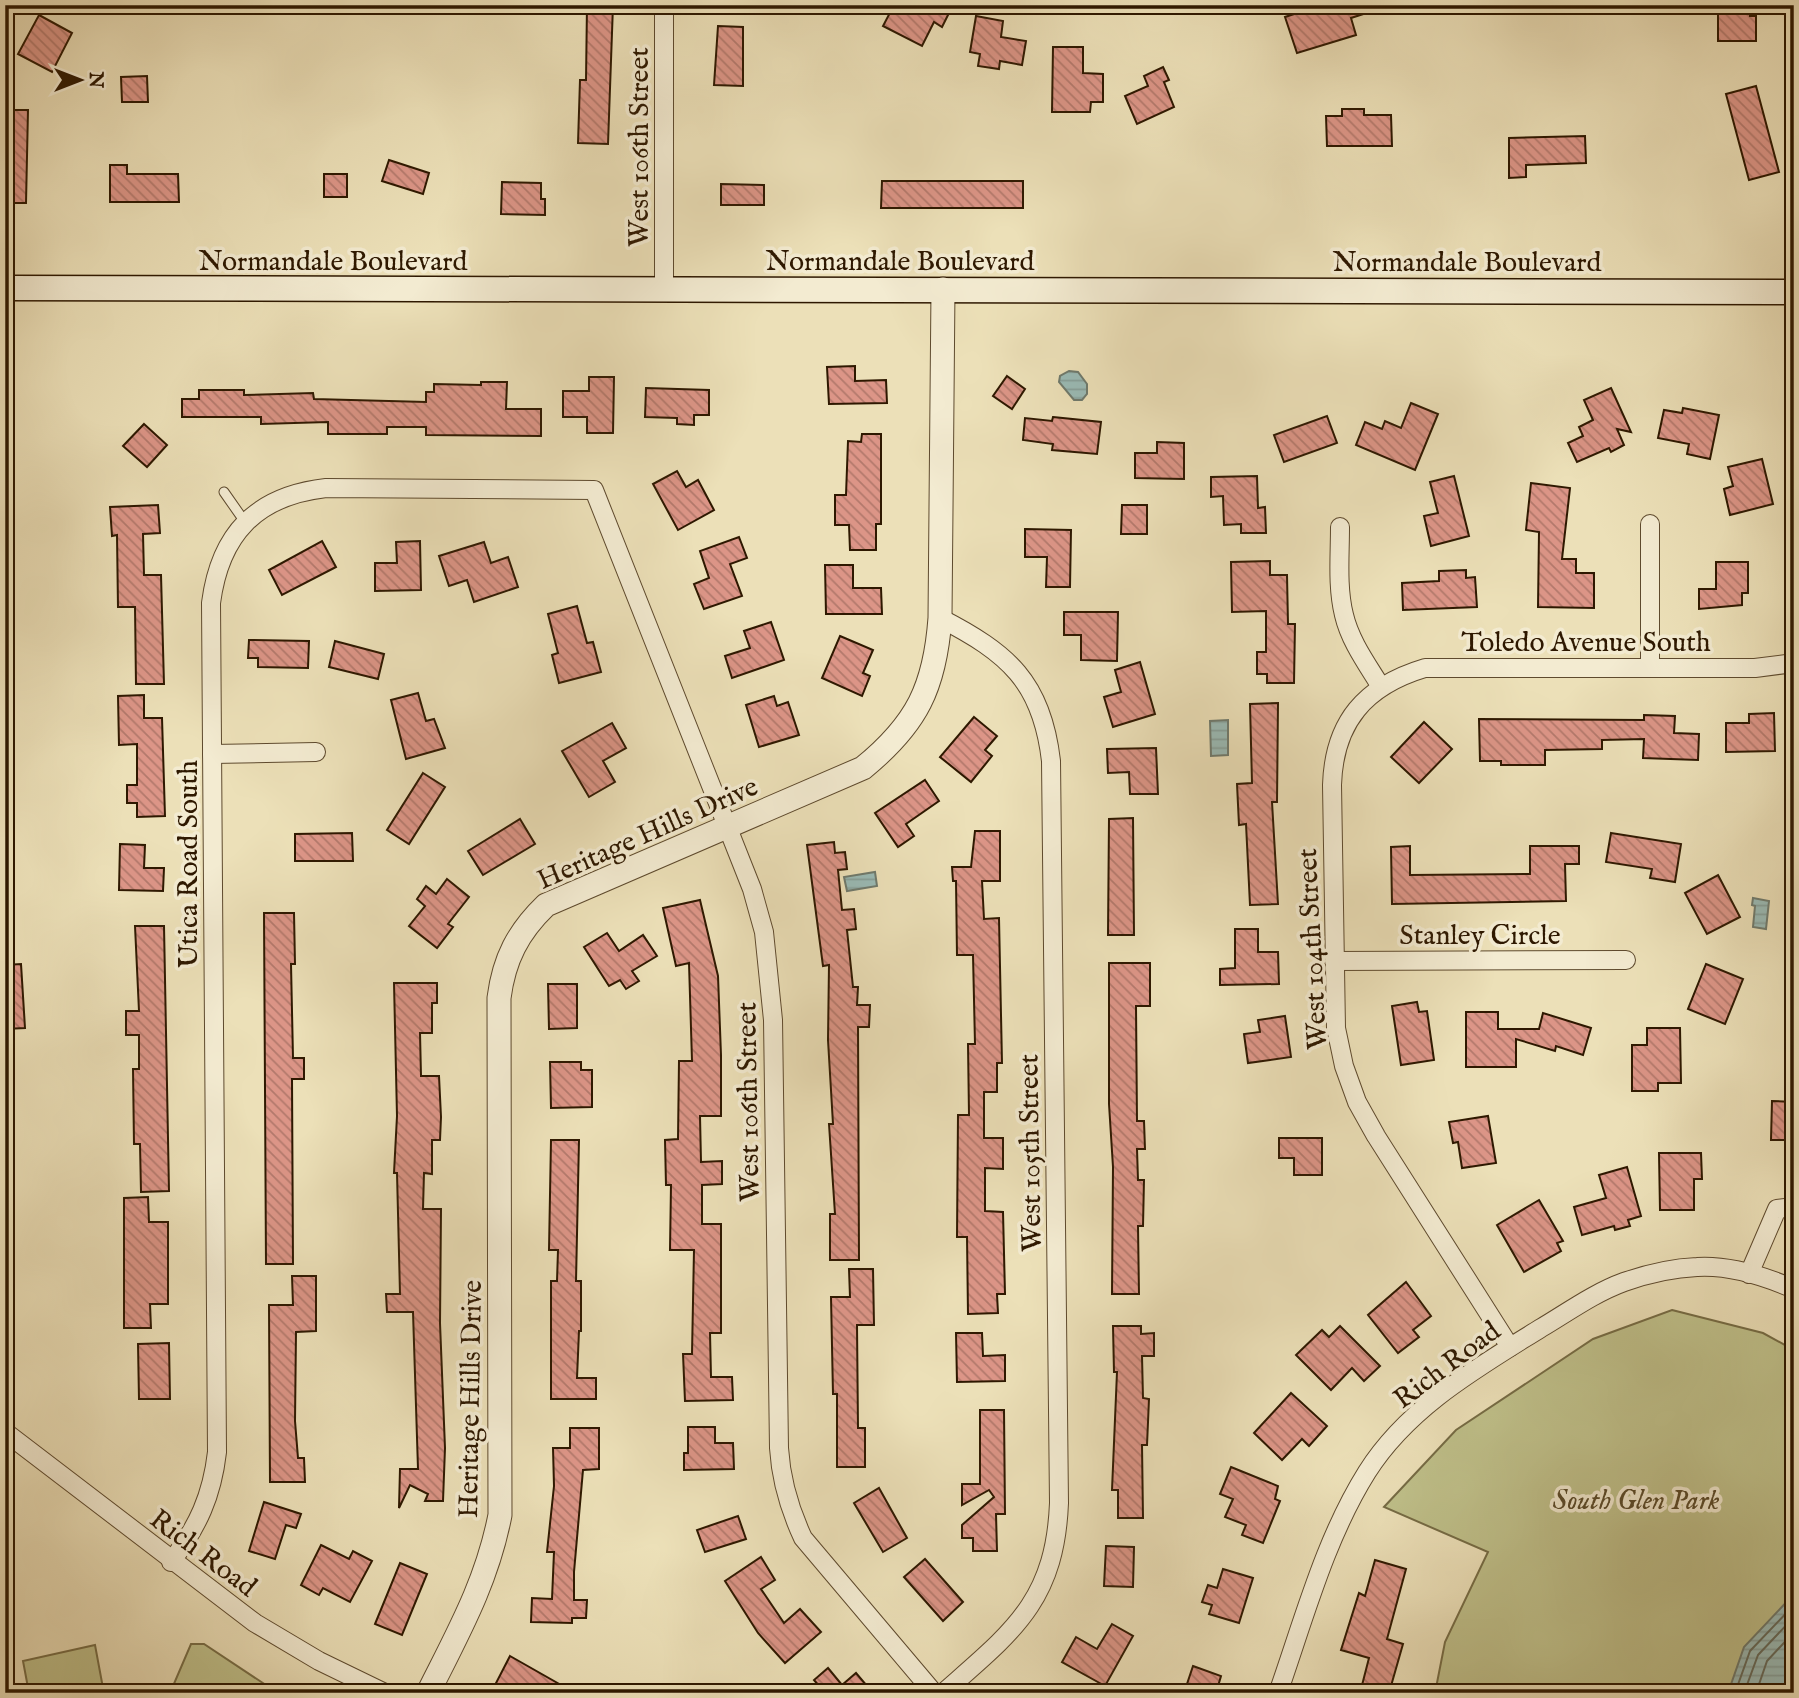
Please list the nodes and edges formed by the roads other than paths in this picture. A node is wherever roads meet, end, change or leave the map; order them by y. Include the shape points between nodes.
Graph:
1 (664, 5) edge
2 (5, 288) edge
3 (664, 289) junction
4 (943, 289) junction
5 (1794, 292) edge
6 (594, 490) joint
7 (224, 492) dead end
8 (245, 522) junction
9 (1650, 524) dead end
10 (1340, 527) dead end
11 (940, 618) junction
12 (1794, 663) edge
13 (1650, 668) junction
14 (1381, 687) junction
15 (316, 752) dead end
16 (212, 754) junction
17 (727, 828) junction
18 (1626, 960) dead end
19 (1334, 961) junction
20 (1794, 1207) edge
21 (1749, 1274) junction
22 (1794, 1289) edge
23 (1510, 1347) junction
24 (5, 1432) edge
25 (171, 1562) junction
26 (385, 1693) edge
27 (428, 1693) edge
28 (934, 1693) edge
29 (943, 1693) edge
30 (1278, 1693) edge

1 - 3 street, West 106th Street
2 - 3 main road, Normandale Boulevard
3 - 4 main road, Normandale Boulevard
4 - 5 main road, Normandale Boulevard
4 - 11 street, Heritage Hills Drive
6 - 8 street, Utica Road South via 326,488 297,491 269,503
6 - 17 street, West 106th Street
7 - 8 lane
8 - 16 street, Utica Road South via 227,544 215,574 211,603
9 - 13 street
10 - 14 street via 1344,615 1352,639
11 - 17 street, Heritage Hills Drive via 929,687 891,745 863,768
11 - 29 street, West 105th Street via 1004,656 1039,704 1051,761 1059,1503 1051,1567 1038,1596 1020,1623
12 - 13 street, Toledo Avenue South via 1755,668
13 - 14 street, Toledo Avenue South via 1450,666 1414,671
14 - 19 street, West 104th Street via 1359,706 1342,730 1333,756
15 - 16 street
16 - 25 street, Utica Road South via 217,1452 204,1514
17 - 27 street, Heritage Hills Drive via 546,905 512,946 503,972 499,998 500,1516 492,1557 477,1596
17 - 28 street, West 106th Street via 752,889 770,975 781,1479 803,1538
18 - 19 street, Stanley Circle
19 - 23 street, West 104th Street via 1336,1028 1357,1102
20 - 21 street via 1777,1209
21 - 22 street, Rich Road
21 - 23 street, Rich Road via 1698,1267 1623,1282
23 - 30 street, Rich Road via 1428,1404 1395,1435 1369,1469 1329,1548
24 - 25 street, Rich Road
25 - 26 street, Rich Road via 255,1623

